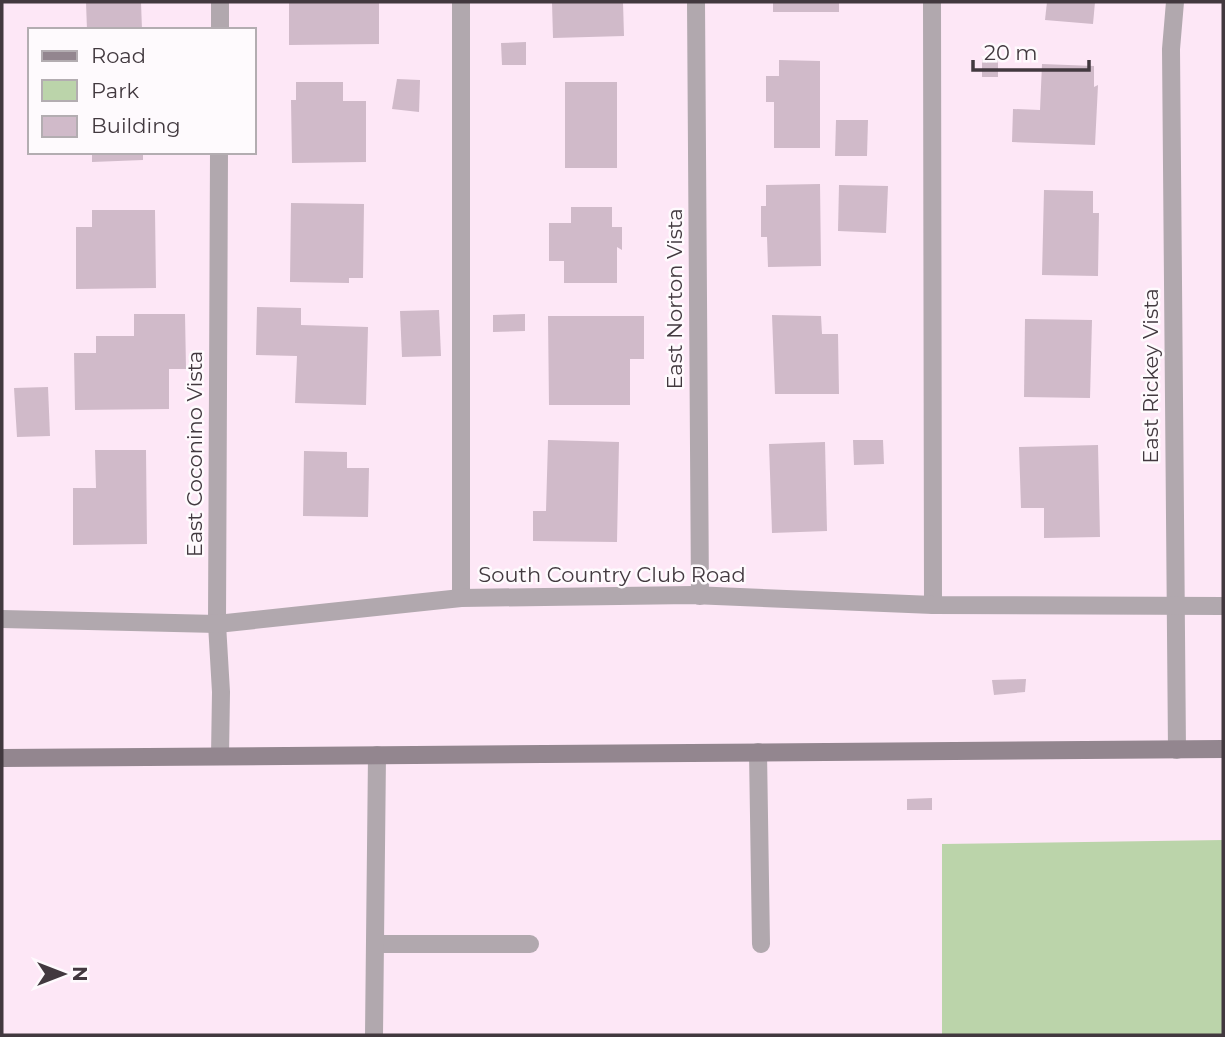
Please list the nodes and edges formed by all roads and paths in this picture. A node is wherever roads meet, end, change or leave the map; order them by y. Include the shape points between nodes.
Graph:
1 (220, 2) edge
2 (461, 2) edge
3 (696, 2) edge
4 (932, 2) edge
5 (1175, 2) edge
6 (220, 28) edge
7 (219, 154) edge
8 (700, 596) junction
9 (461, 598) junction
10 (933, 605) junction
11 (1176, 606) junction
12 (1223, 606) edge
13 (2, 619) edge
14 (217, 624) junction
15 (1223, 749) edge
16 (1177, 750) junction
17 (758, 752) junction
18 (377, 755) junction
19 (220, 756) junction
20 (2, 758) edge
21 (375, 944) junction
22 (530, 944) dead end
23 (761, 944) dead end
24 (374, 1035) edge

1 - 6 street
2 - 9 street
3 - 8 street, East Norton Vista
4 - 10 street
5 - 11 street, East Rickey Vista via 1171,49
7 - 14 street, East Coconino Vista
8 - 9 street, South Country Club Road
8 - 10 street, South Country Club Road
9 - 14 street, South Country Club Road
10 - 11 street, South Country Club Road
11 - 12 street, South Country Club Road
11 - 16 street, East Rickey Vista
13 - 14 street, South Country Club Road
14 - 19 street, East Coconino Vista
15 - 16 street
16 - 17 street
17 - 18 street
17 - 23 street
18 - 19 street
18 - 21 street
19 - 20 street
21 - 22 street
21 - 24 street

